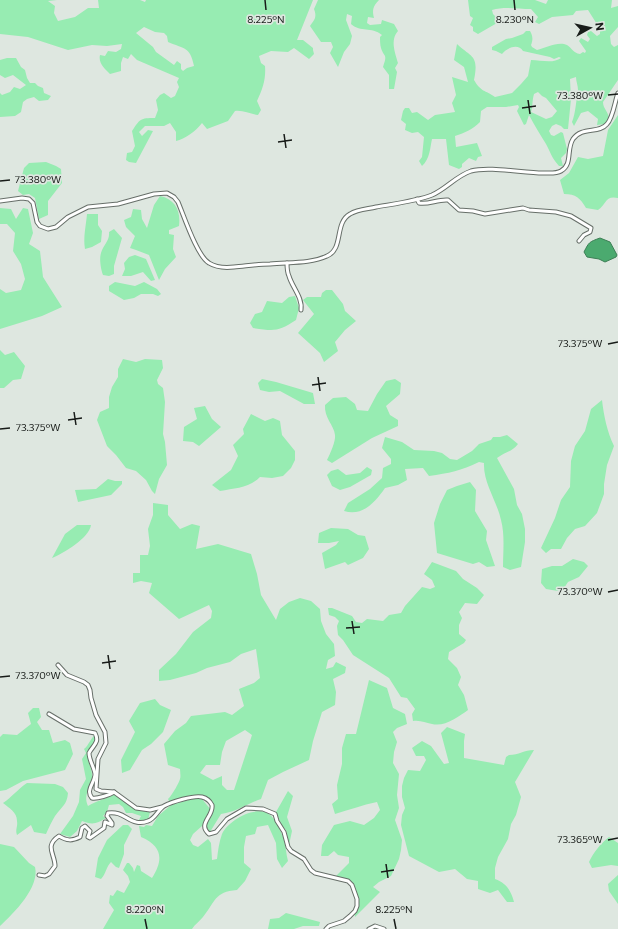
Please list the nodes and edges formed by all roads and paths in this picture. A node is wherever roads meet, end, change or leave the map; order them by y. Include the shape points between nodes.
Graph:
1 (618, 93) edge
2 (417, 199) junction
3 (0, 201) edge
4 (579, 241) dead end
5 (287, 263) junction
6 (301, 310) dead end
7 (58, 665) dead end
8 (49, 714) dead end
9 (114, 792) junction
10 (163, 806) junction
11 (39, 875) dead end
12 (326, 929) edge
13 (369, 929) edge
14 (384, 929) edge

1 - 2 street via 607,125 579,133 574,137 570,143 569,162 559,172 476,170 463,174 433,195
2 - 4 street via 418,203 425,204 448,200 459,210 485,214 523,208 560,213 578,219 591,228
2 - 5 street via 350,214 341,224 336,248 332,253 316,259
3 - 5 street via 29,199 33,203 40,226 56,228 68,217 88,208 167,193 178,202 197,247 208,262 222,268
5 - 6 street via 288,276 300,301
7 - 9 street via 67,675 84,682 90,688 91,700 106,739 105,747 98,759 96,789 101,792
8 - 9 street via 74,729 96,733 97,744 89,753 94,774 89,795 96,798
9 - 10 street via 136,808 150,810
10 - 11 street via 151,821 138,824 113,812 107,814 112,825 105,822 104,828 90,838 90,831 84,826 81,835 76,839 57,837 51,848 55,866 49,874
10 - 12 street via 200,796 204,798 212,805 204,827 212,834 227,819 246,808 263,809 275,814 291,851 304,859 311,870 348,881 352,885 357,899 355,911 344,921
13 - 14 street via 375,926

